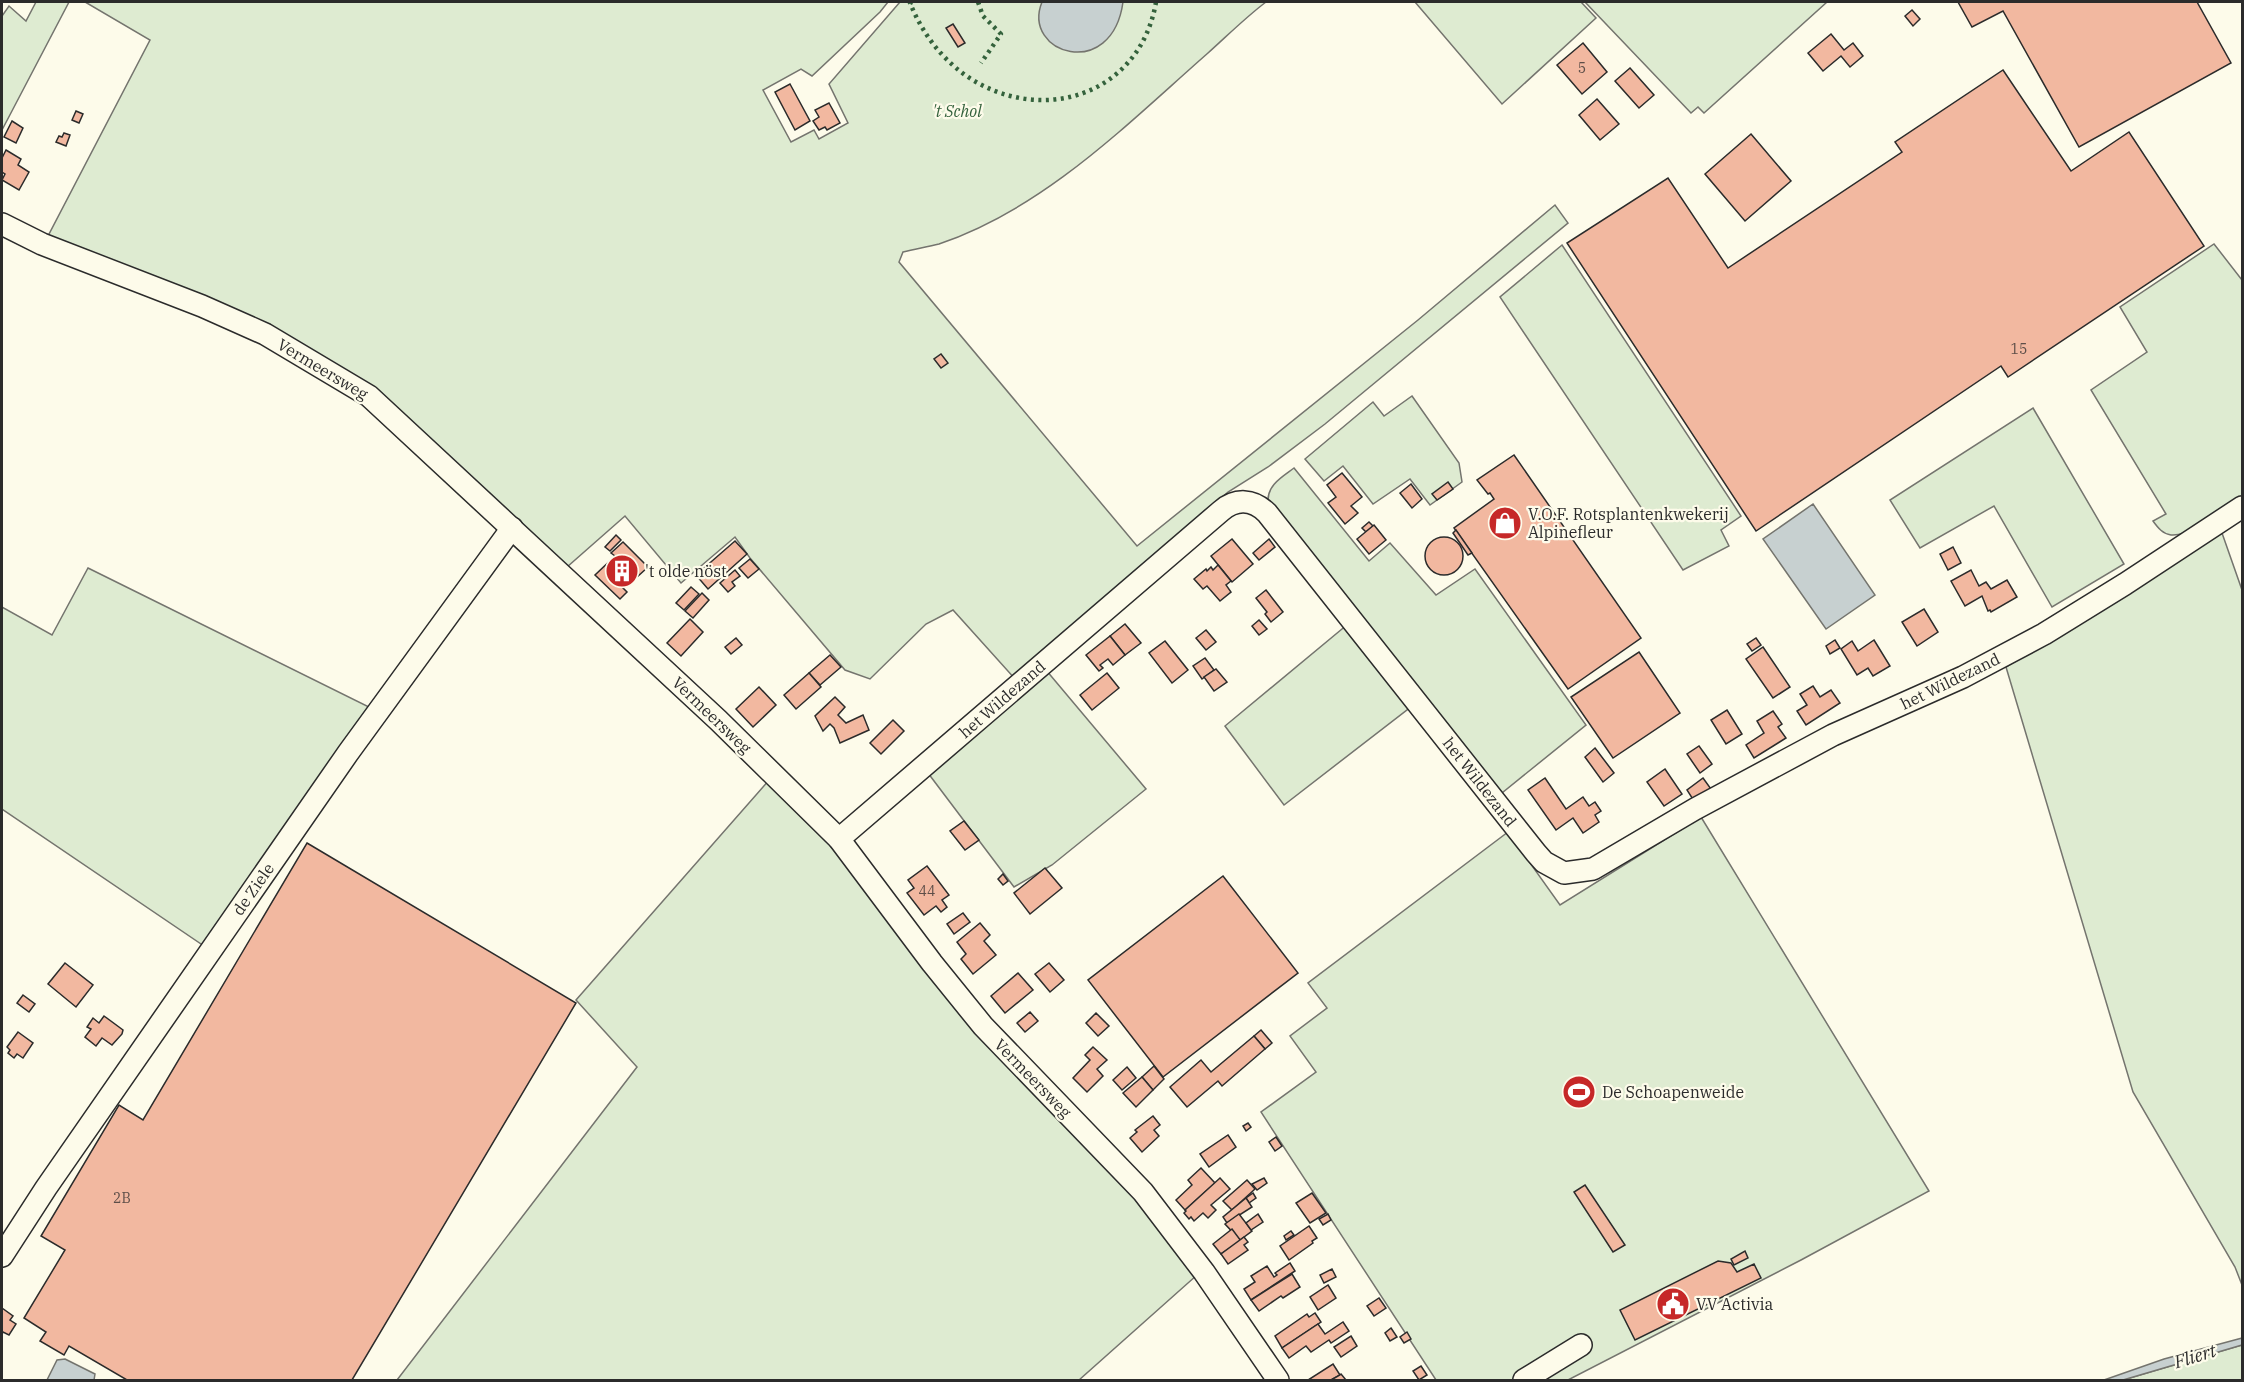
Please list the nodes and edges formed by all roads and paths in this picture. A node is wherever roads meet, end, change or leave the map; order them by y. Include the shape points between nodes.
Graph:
1 (2, 224) edge
2 (2242, 507) edge
3 (512, 528) junction
4 (839, 839) junction
5 (2, 1256) edge
6 (1581, 1345) dead end
7 (1278, 1380) edge
8 (1524, 1380) edge

1 - 3 street, Vermeersweg via 42,244 255,329 311,360 369,396
2 - 4 street, het Wildezand via 2074,615 1963,678 1833,735 1695,808 1593,869 1564,873 1536,853 1267,513 1249,502 1234,503
3 - 4 street, Vermeersweg
3 - 5 street, de Ziele via 348,753
4 - 7 street, Vermeersweg via 983,1026 1143,1192
6 - 8 street

